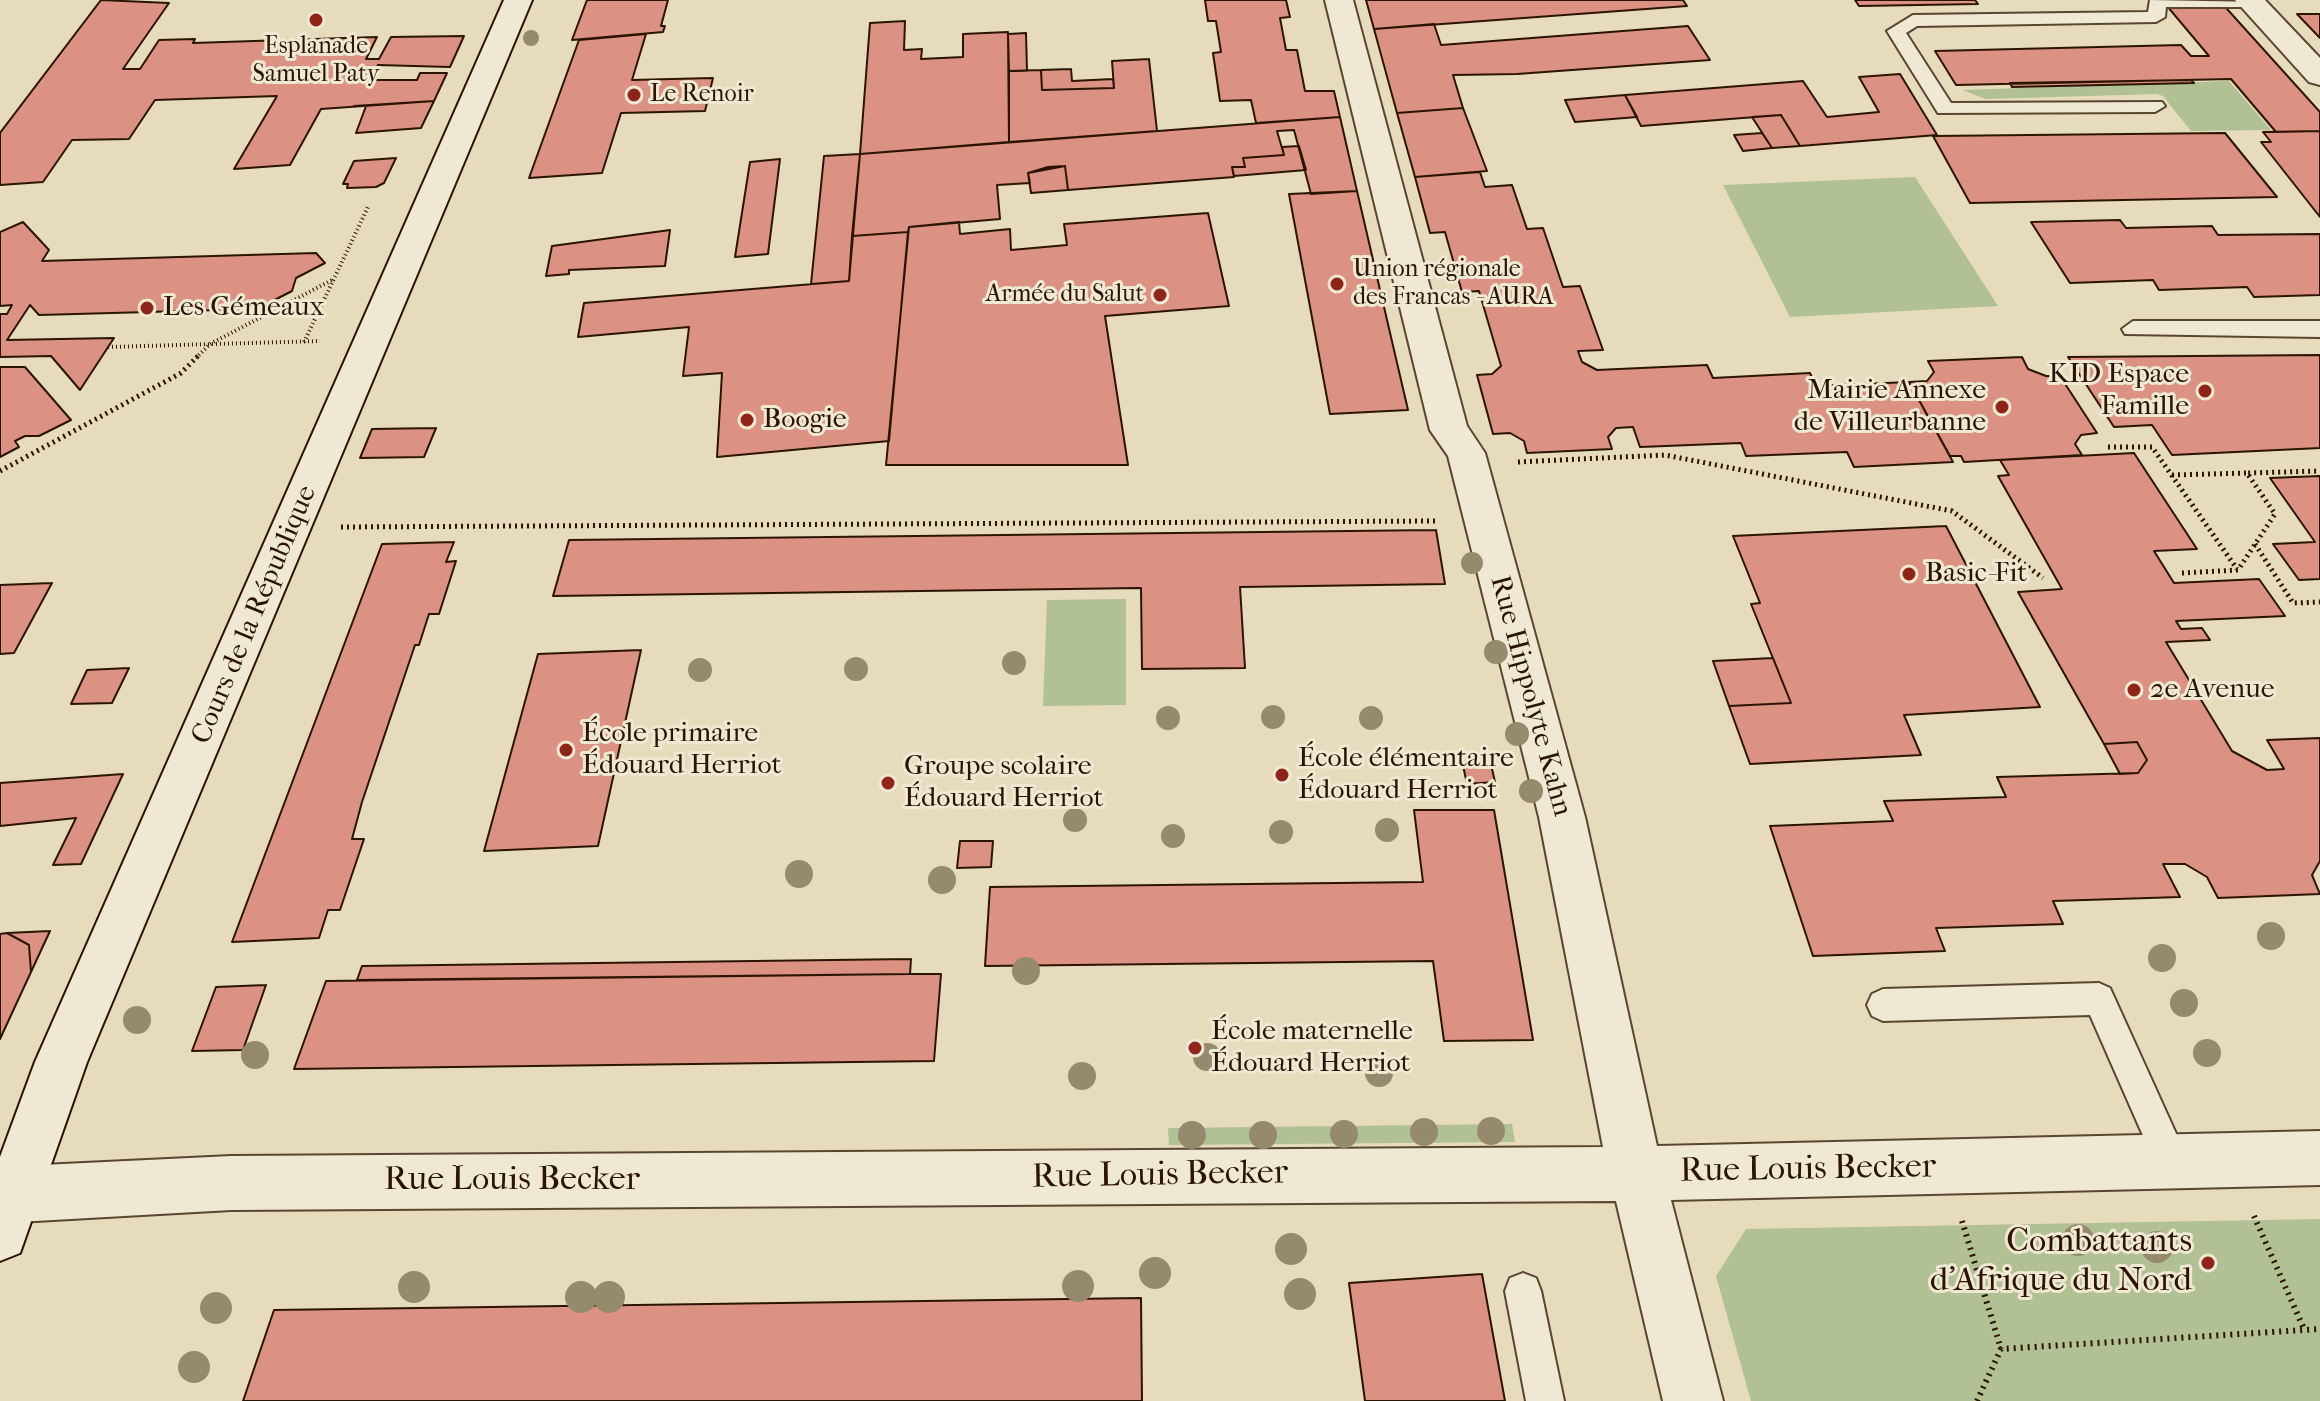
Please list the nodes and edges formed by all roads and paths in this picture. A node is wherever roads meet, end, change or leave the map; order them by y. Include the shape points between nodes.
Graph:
1 (518, 0) edge
2 (1339, 0) edge
3 (2250, 1) edge
4 (2320, 76) edge
5 (2155, 106) dead end
6 (368, 207) dead end
7 (334, 279) junction
8 (2133, 329) dead end
9 (2320, 329) edge
10 (329, 340) dead end
11 (304, 342) junction
12 (210, 344) junction
13 (108, 347) dead end
14 (2108, 447) dead end
15 (1510, 463) dead end
16 (0, 471) edge
17 (2320, 471) edge
18 (2247, 473) junction
19 (2171, 475) junction
20 (1447, 521) dead end
21 (292, 529) junction
22 (2255, 544) junction
23 (2238, 570) junction
24 (2182, 573) dead end
25 (2043, 578) dead end
26 (2320, 602) edge
27 (1883, 1005) dead end
28 (2320, 1158) edge
29 (2171, 1160) junction
30 (1635, 1174) junction
31 (2249, 1204) dead end
32 (5, 1207) edge
33 (1959, 1212) dead end
34 (1523, 1291) dead end
35 (2304, 1329) junction
36 (2320, 1329) edge
37 (2001, 1349) junction
38 (1545, 1401) edge
39 (1693, 1401) edge
40 (1977, 1401) edge

1 - 21 street, Cours de la République
2 - 30 street, Rue Hippolyte Kahn via 1449,430 1466,453 1562,817
3 - 4 street
3 - 5 lane via 2158,2 2156,17 1913,21 1896,31 1945,109
6 - 7 path
7 - 11 path
7 - 12 path
8 - 9 lane
10 - 11 path
11 - 12 path
12 - 13 path
12 - 16 path via 181,373
14 - 19 path via 2152,447
15 - 25 path via 1665,455 1952,511
17 - 18 path
18 - 19 path
18 - 22 path via 2275,514
19 - 23 path
20 - 21 path
21 - 32 street, Cours de la République via 61,1062
22 - 23 path
22 - 26 path via 2293,603
23 - 24 path
27 - 29 lane via 2099,999
28 - 29 street, Rue Louis Becker
29 - 30 street, Rue Louis Becker
30 - 32 street, Rue Louis Becker via 247,1183
30 - 39 street, Rue Hippolyte Kahn
31 - 35 path
33 - 37 path
34 - 38 lane
35 - 36 path
35 - 37 path
37 - 40 path

